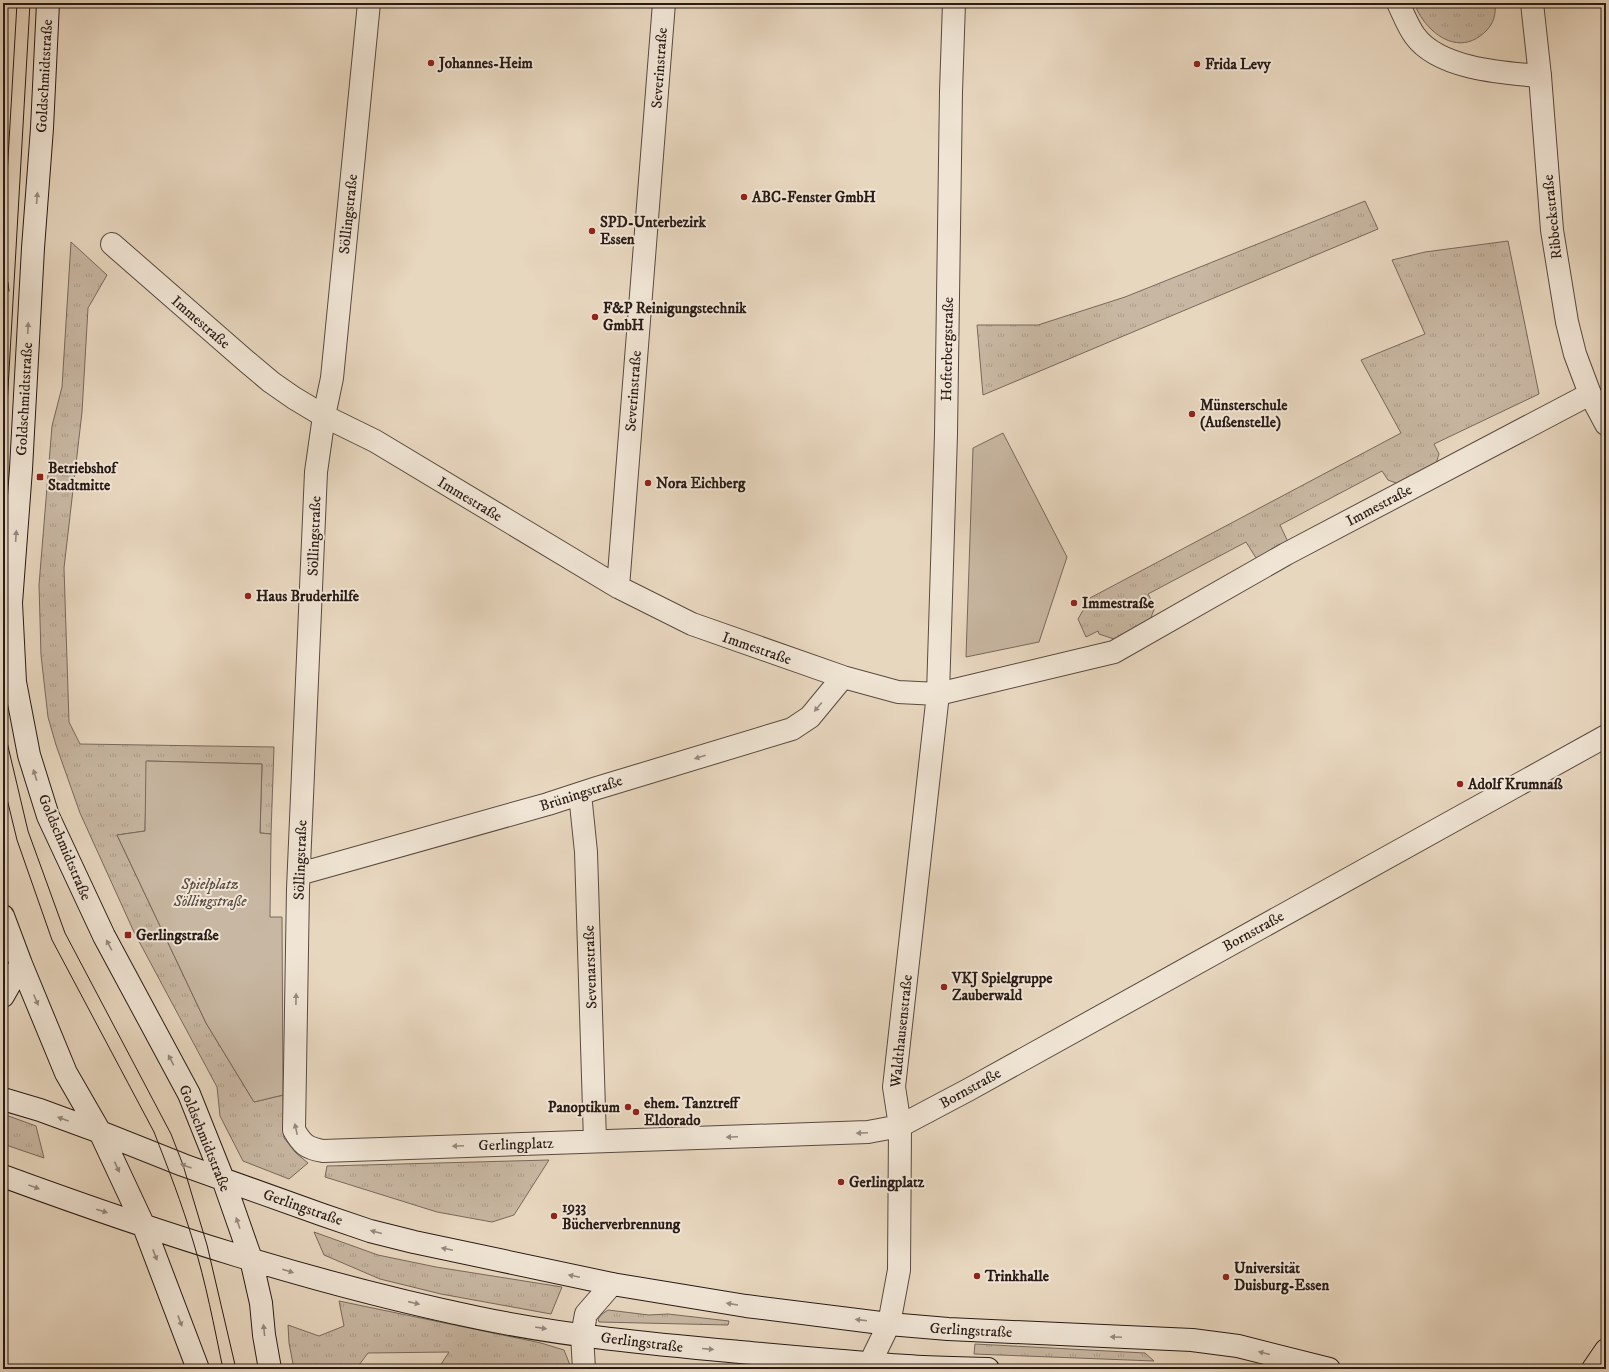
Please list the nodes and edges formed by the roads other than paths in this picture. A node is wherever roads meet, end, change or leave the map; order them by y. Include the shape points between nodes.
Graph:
1 (48, 3) edge
2 (369, 3) edge
3 (664, 3) edge
4 (954, 3) edge
5 (1398, 3) edge
6 (1532, 3) edge
7 (1540, 76) junction
8 (112, 244) dead end
9 (1590, 394) junction
10 (324, 416) junction
11 (1606, 424) edge
12 (618, 587) junction
13 (843, 677) junction
14 (938, 694) junction
15 (1606, 736) edge
16 (580, 794) junction
17 (299, 874) junction
18 (3, 916) edge
19 (21, 964) junction
20 (3, 996) edge
21 (3, 1099) edge
22 (900, 1126) junction
23 (100, 1132) junction
24 (595, 1141) junction
25 (323, 1151) joint
26 (3, 1176) edge
27 (223, 1179) junction
28 (143, 1224) junction
29 (251, 1259) junction
30 (612, 1284) junction
31 (889, 1324) junction
32 (582, 1335) junction
33 (1606, 1350) edge
34 (870, 1363) junction
35 (909, 1368) edge
36 (198, 1369) edge
37 (270, 1369) edge
38 (584, 1369) edge
39 (988, 1369) edge
40 (1329, 1369) edge
41 (1592, 1369) edge

27 -> 1 street, Goldschmidtstraße via 190,1094 104,936 48,816 29,755 15,682 11,603
2 - 10 street, Söllingstraße via 332,378
3 - 12 street, Severinstraße
4 - 14 street, Hofterbergstraße
5 - 7 street via 1415,36 1436,54 1450,61 1488,70
6 - 7 street, Ribbeckstraße
7 - 9 street, Ribbeckstraße via 1552,230 1567,322 1575,354
8 - 10 street, Immestraße via 271,382
9 - 11 street, Ribbeckstraße
9 - 14 street, Immestraße via 1286,554 1114,652
10 - 12 street, Immestraße via 375,441
10 - 17 street, Söllingstraße via 316,472
12 - 13 street, Immestraße via 692,624
13 - 14 street, Immestraße via 898,692
13 -> 16 street, Brüningstraße via 810,717 792,729
14 - 22 street, Waldthausenstraße via 894,1087
15 - 22 street, Bornstraße
16 - 17 street, Brüningstraße
16 - 24 street, Sevenarstraße via 586,852
25 -> 17 street, Söllingstraße via 310,1149 294,1130
18 - 19 street
19 - 20 street
19 -> 23 street via 66,1073
23 -> 21 street, Gerlingstraße
22 -> 24 street, Gerlingplatz via 868,1132
22 - 31 street, Waldthausenstraße via 899,1270
27 -> 23 street, Gerlingstraße
23 -> 28 street
24 -> 25 street, Gerlingplatz
26 -> 28 street, Gerlingstraße
29 -> 27 street, Goldschmidtstraße
30 -> 27 street, Gerlingstraße via 414,1242 323,1215
28 - 29 street, Gerlingstraße
28 -> 36 street
29 -> 32 street, Gerlingstraße via 317,1279 480,1318
37 -> 29 street, Goldschmidtstraße via 261,1303
31 -> 30 street, Gerlingstraße via 746,1306
30 - 32 street, Gerlingstraße via 586,1314
31 - 34 street, Waldthausenstraße
40 -> 31 street, Gerlingstraße via 1238,1346 1192,1340
32 -> 34 street, Gerlingstraße
32 - 38 street
33 - 41 main road
34 - 35 street, Gerlingstraße
35 - 39 street, Gerlingstraße

